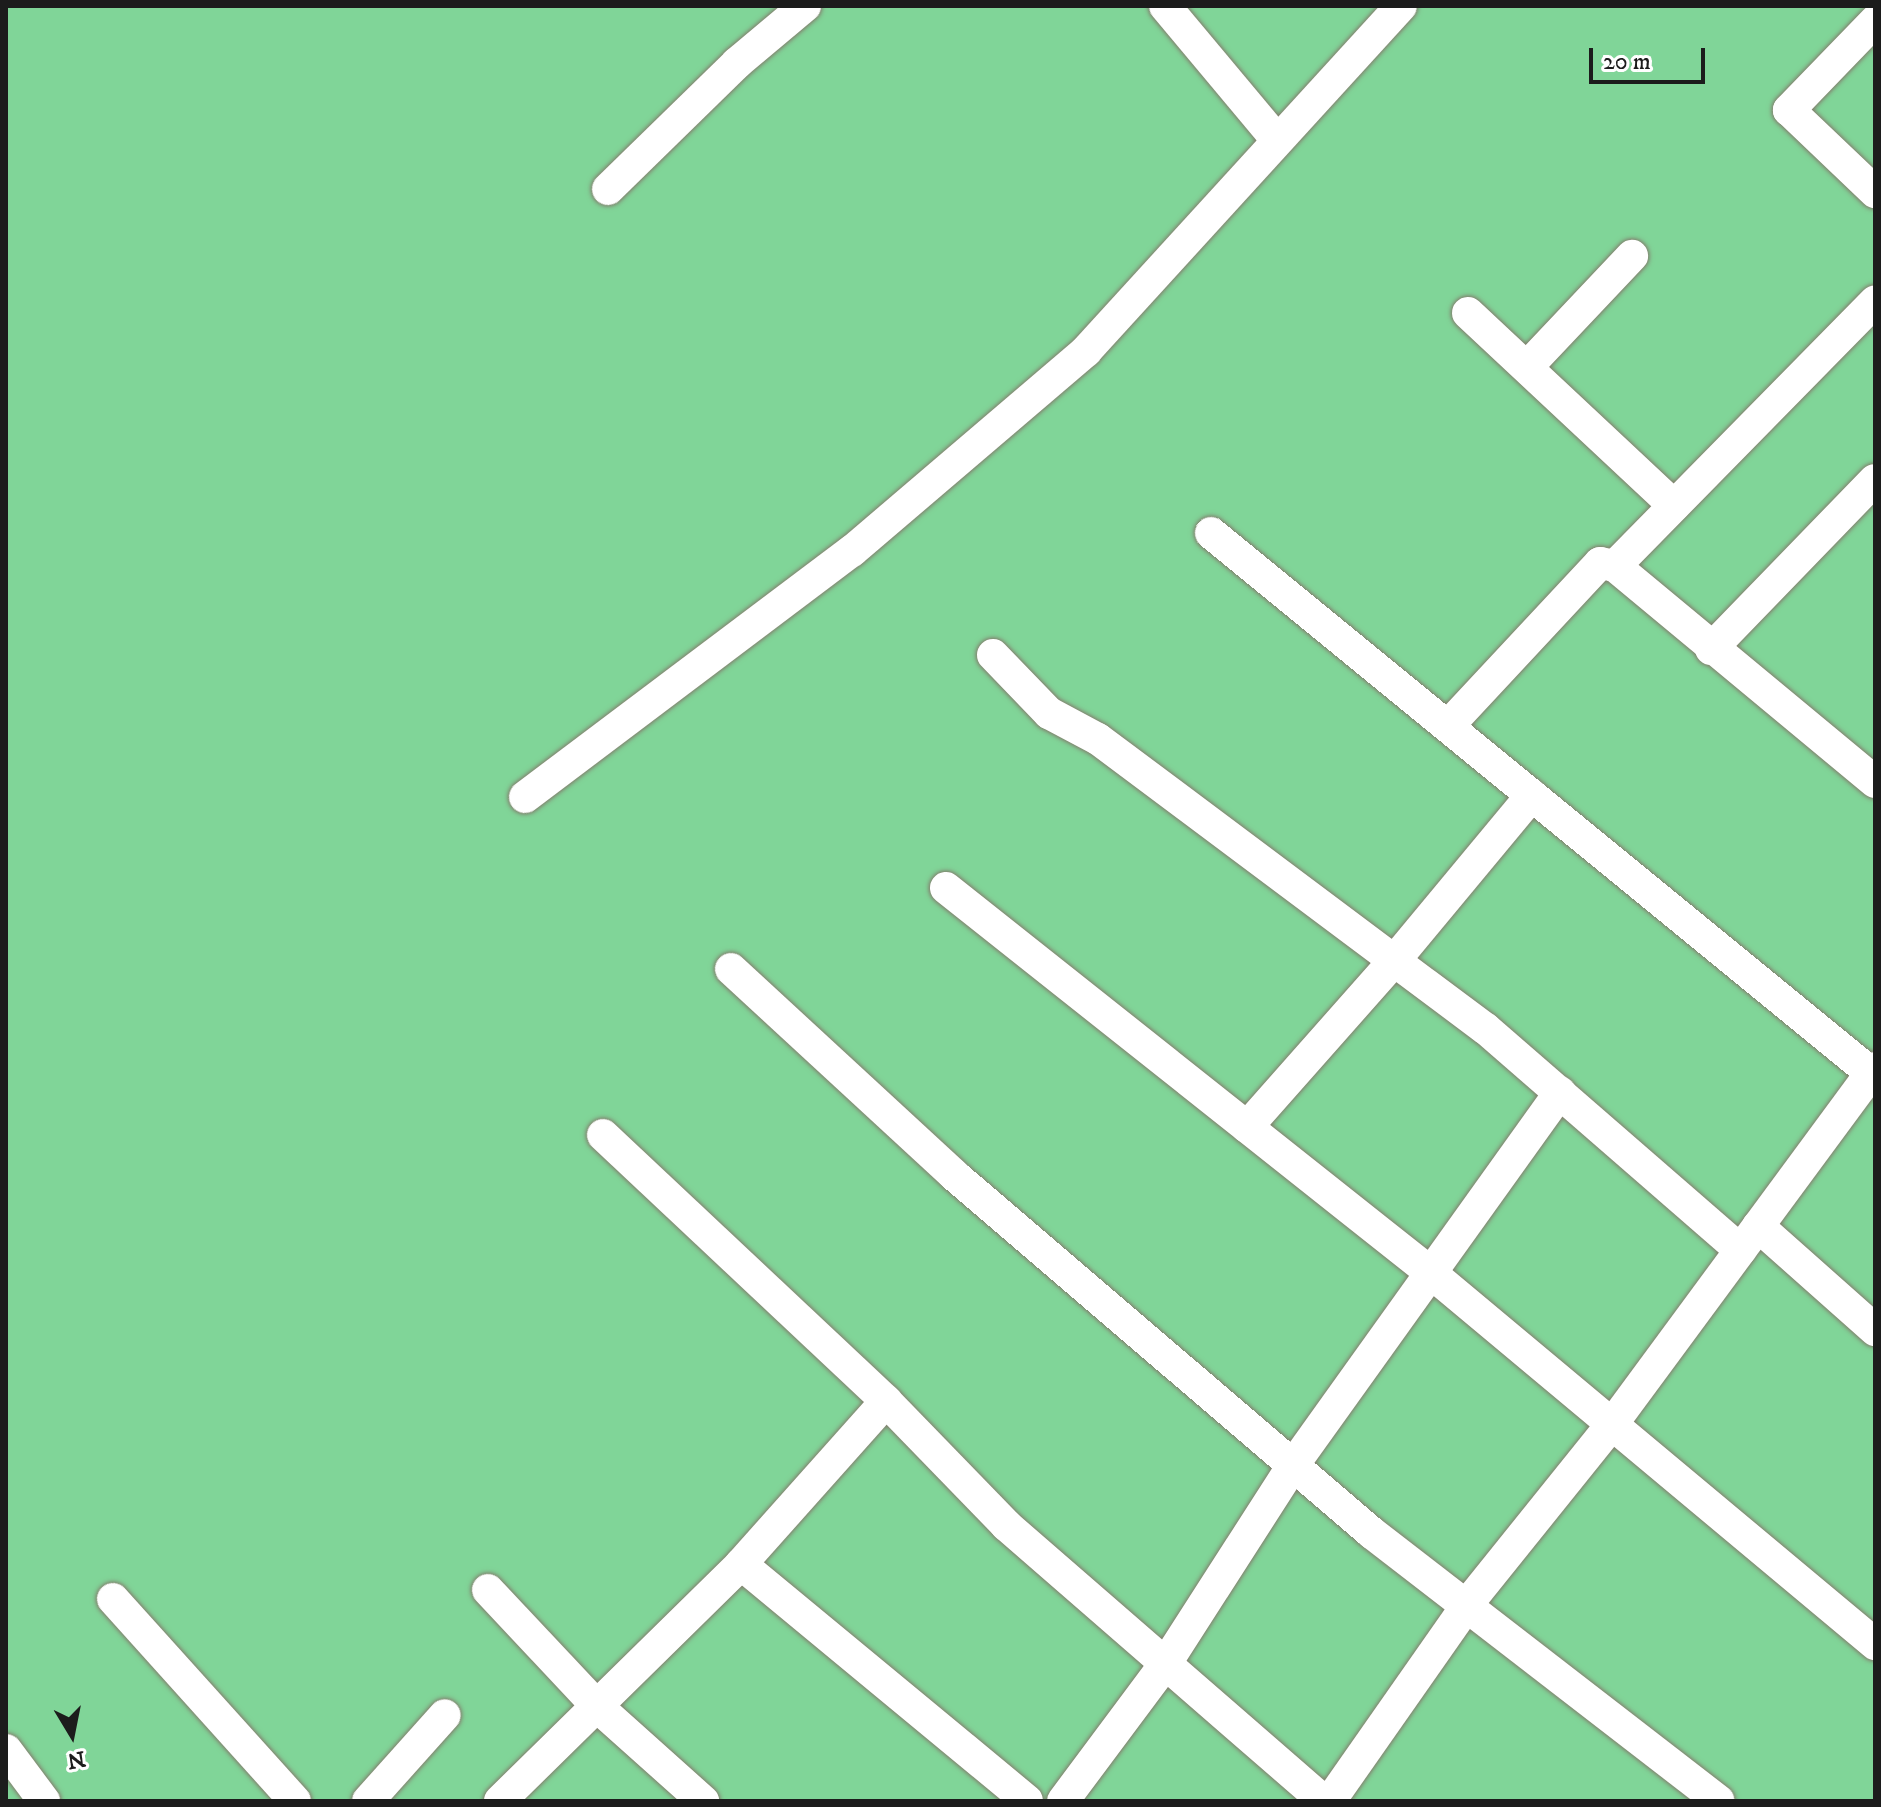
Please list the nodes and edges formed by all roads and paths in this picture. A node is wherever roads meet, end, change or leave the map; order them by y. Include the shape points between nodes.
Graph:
1 (805, 6) edge
2 (1165, 6) edge
3 (1401, 6) edge
4 (1875, 21) edge
5 (1277, 140) junction
6 (608, 189) dead end
7 (1875, 192) edge
8 (1632, 256) dead end
9 (1875, 301) edge
10 (1468, 313) dead end
11 (1527, 367) junction
12 (1875, 480) edge
13 (1674, 506) junction
14 (1211, 533) dead end
15 (1615, 566) junction
16 (1711, 649) junction
17 (993, 655) dead end
18 (1448, 726) junction
19 (1875, 782) edge
20 (1532, 795) junction
21 (525, 797) dead end
22 (946, 888) dead end
23 (1395, 960) junction
24 (731, 969) dead end
25 (1873, 1071) edge
26 (1560, 1093) junction
27 (1247, 1127) junction
28 (603, 1135) dead end
29 (1749, 1238) junction
30 (1431, 1273) junction
31 (1875, 1330) edge
32 (886, 1401) junction
33 (1613, 1423) junction
34 (1294, 1464) junction
35 (741, 1564) junction
36 (488, 1590) dead end
37 (113, 1599) dead end
38 (1464, 1609) junction
39 (1875, 1644) edge
40 (1166, 1663) junction
41 (599, 1708) junction
42 (445, 1715) dead end
43 (6, 1750) edge
44 (379, 1797) edge
45 (44, 1801) edge
46 (295, 1801) edge
47 (500, 1801) edge
48 (703, 1801) edge
49 (1027, 1801) edge
50 (1063, 1801) edge
51 (1323, 1801) edge
52 (1330, 1801) edge
53 (1719, 1801) edge

1 - 6 street via 737,63
2 - 5 street
3 - 5 street
4 - 7 street via 1789,110
5 - 21 street via 1086,351 852,551
8 - 11 street
9 - 13 street
10 - 11 street
11 - 13 street
12 - 16 street
13 - 15 street
14 - 18 street
15 - 16 street
15 - 18 street via 1600,563
16 - 19 street
17 - 23 street via 1049,713 1098,739
18 - 20 street
20 - 23 street
20 - 25 street
22 - 27 street
23 - 26 street
23 - 27 street
24 - 34 street via 954,1175
25 - 29 street
26 - 29 street
26 - 30 street
27 - 30 street
28 - 32 street
29 - 31 street
29 - 33 street
30 - 33 street
30 - 34 street
32 - 35 street
32 - 40 street via 1006,1525
33 - 38 street
33 - 39 street
34 - 38 street
34 - 40 street
35 - 41 street
35 - 49 street
36 - 41 street
37 - 46 street
38 - 52 street
38 - 53 street
40 - 50 street
40 - 51 street
41 - 47 street
41 - 48 street
42 - 44 street
43 - 45 street

